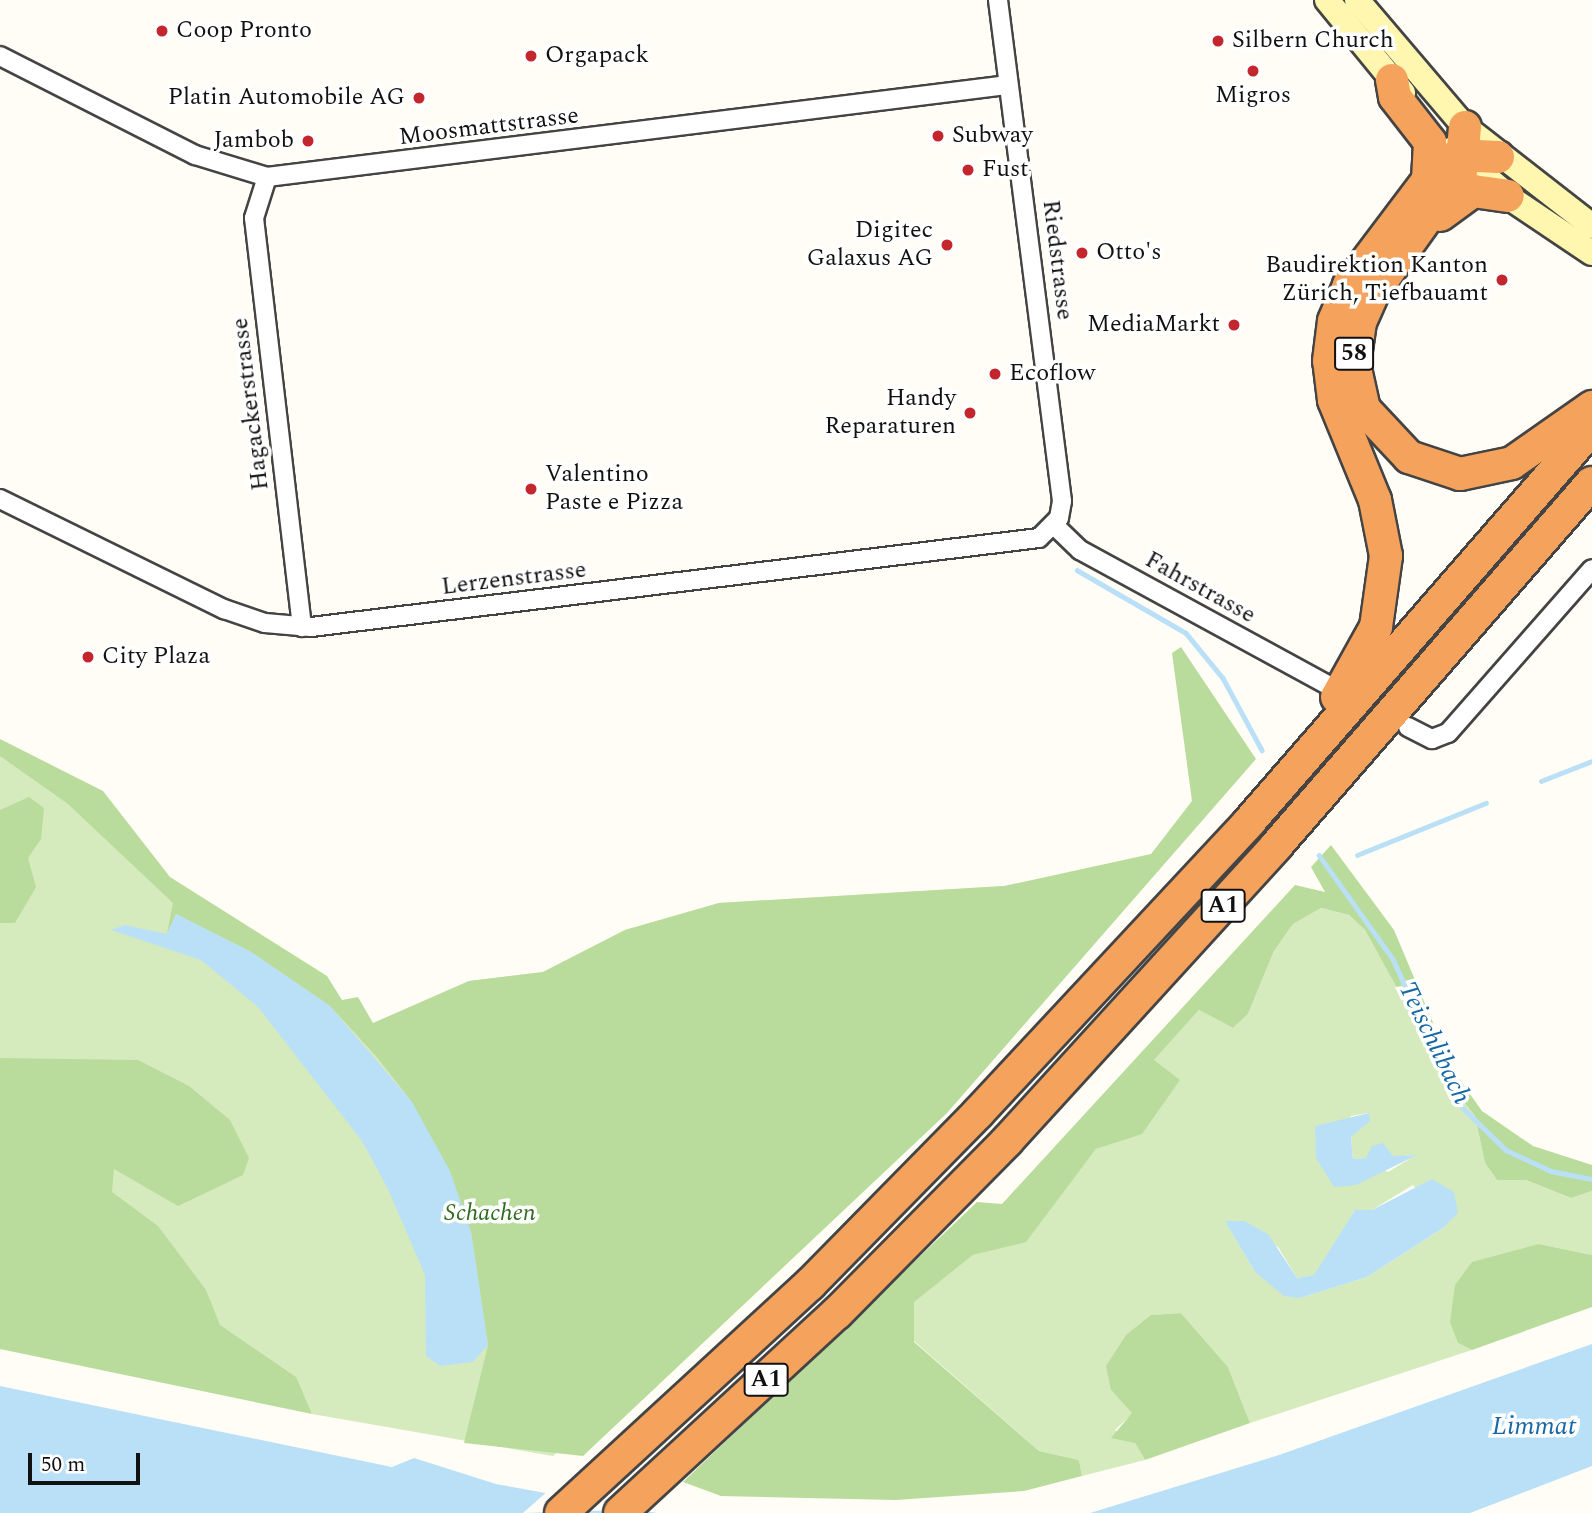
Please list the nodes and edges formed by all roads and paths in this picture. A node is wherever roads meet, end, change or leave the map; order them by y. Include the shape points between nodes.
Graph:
1 (998, 0) edge
2 (1327, 0) edge
3 (1357, 0) edge
4 (0, 56) edge
5 (1392, 80) junction
6 (1008, 85) junction
7 (1464, 149) junction
8 (1498, 157) joint
9 (267, 177) junction
10 (1428, 180) junction
11 (1508, 197) junction
12 (1592, 226) edge
13 (1592, 253) edge
14 (1400, 256) junction
15 (1592, 407) edge
16 (1592, 428) edge
17 (1592, 483) edge
18 (0, 499) edge
19 (1054, 525) junction
20 (1592, 569) edge
21 (302, 626) junction
22 (1329, 686) dead end
23 (1408, 727) dead end
24 (1168, 908) junction
25 (561, 1513) edge
26 (620, 1513) edge

1 - 6 street, Riedstrasse
2 - 5 main road
3 - 7 main road
4 - 9 street, Moosmattstrasse via 195,155
5 - 7 main road
5 - 10 highway via 1395,97 1430,142
6 - 9 street, Moosmattstrasse
6 - 19 street, Riedstrasse via 1061,482 1062,510
7 - 8 highway
7 - 10 highway
7 - 11 main road
7 - 14 highway, 58
8 - 12 main road
9 - 21 street, Hagackerstrasse via 254,218
10 - 24 highway via 1349,285 1329,347 1334,400 1384,538 1386,579 1376,627 1329,708 1213,840
11 - 13 main road
11 - 14 highway, 58 via 1461,194
14 - 15 highway, 58 via 1366,305 1354,365 1364,409 1399,450 1447,473 1487,471 1524,456
16 - 24 highway, A1
17 - 26 highway, A1 via 1081,1062 885,1265
18 - 21 street, Lerzenstrasse via 224,609
19 - 21 street, Lerzenstrasse via 1029,540
19 - 22 street, Fahrstrasse via 1080,550
20 - 23 street via 1447,733 1432,739
24 - 25 highway, A1 via 876,1219

